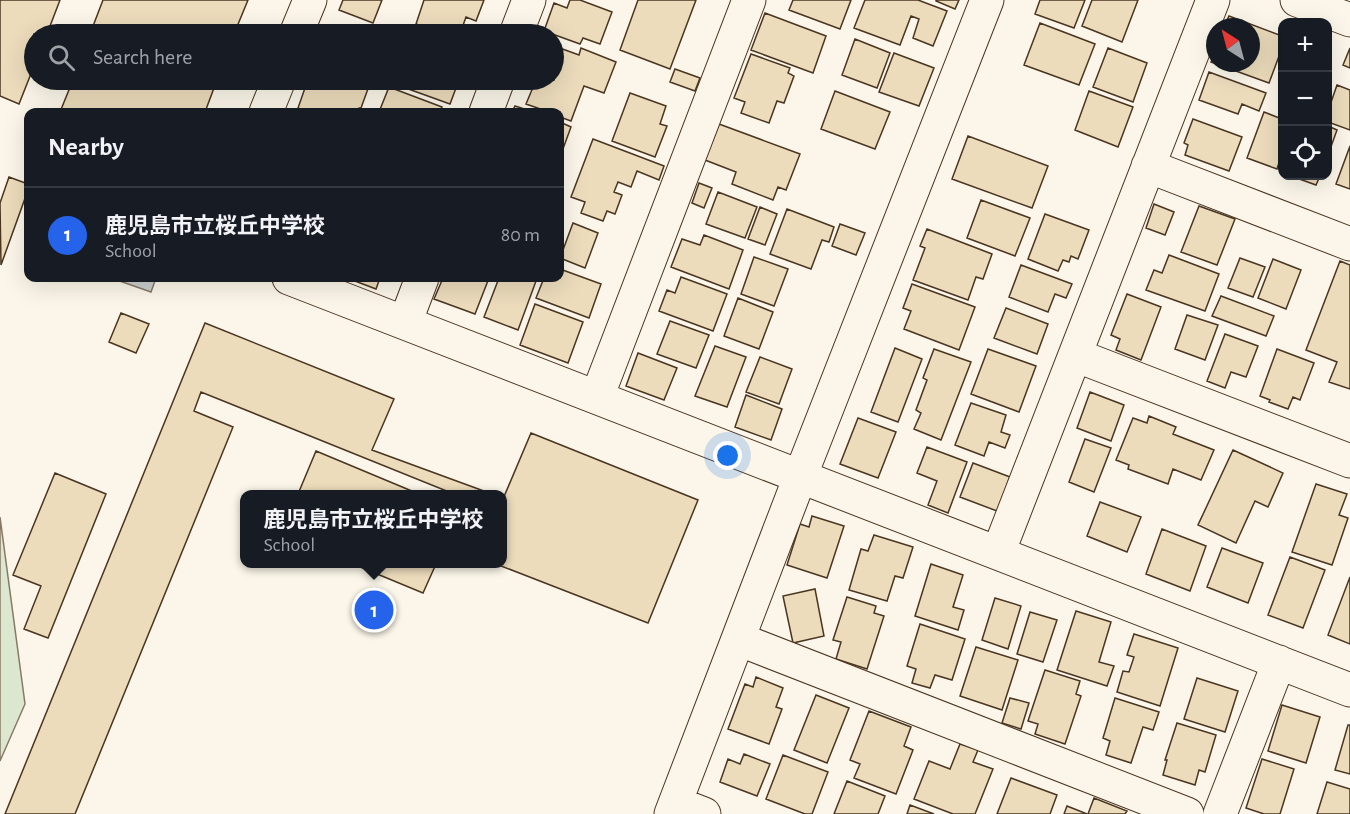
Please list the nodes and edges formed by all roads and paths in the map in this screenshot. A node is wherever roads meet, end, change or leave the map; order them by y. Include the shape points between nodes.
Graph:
1 (310, 0) edge
2 (529, 0) edge
3 (748, 0) edge
4 (987, 0) edge
5 (1213, 0) edge
6 (1297, 0) edge
7 (1350, 20) edge
8 (301, 24) edge
9 (520, 24) edge
10 (275, 90) edge
11 (494, 90) edge
12 (268, 108) edge
13 (488, 108) edge
14 (1148, 166) junction
15 (1350, 244) edge
16 (299, 282) edge
17 (420, 282) edge
18 (405, 323) junction
19 (1075, 355) junction
20 (597, 397) junction
21 (1350, 461) edge
22 (800, 477) junction
23 (998, 554) junction
24 (738, 639) junction
25 (1280, 662) junction
26 (1350, 690) edge
27 (684, 810) edge
28 (1187, 814) edge
29 (1220, 814) edge

1 - 8 street
2 - 9 street
3 - 20 street
4 - 22 street
5 - 14 street
6 - 7 street
10 - 12 street
11 - 13 street
14 - 15 street
14 - 19 street
16 - 18 street
17 - 18 street
18 - 20 street
19 - 21 street
19 - 23 street
20 - 22 street
22 - 23 street
22 - 24 street
23 - 25 street
24 - 27 street
24 - 28 street
25 - 26 street
25 - 29 street

